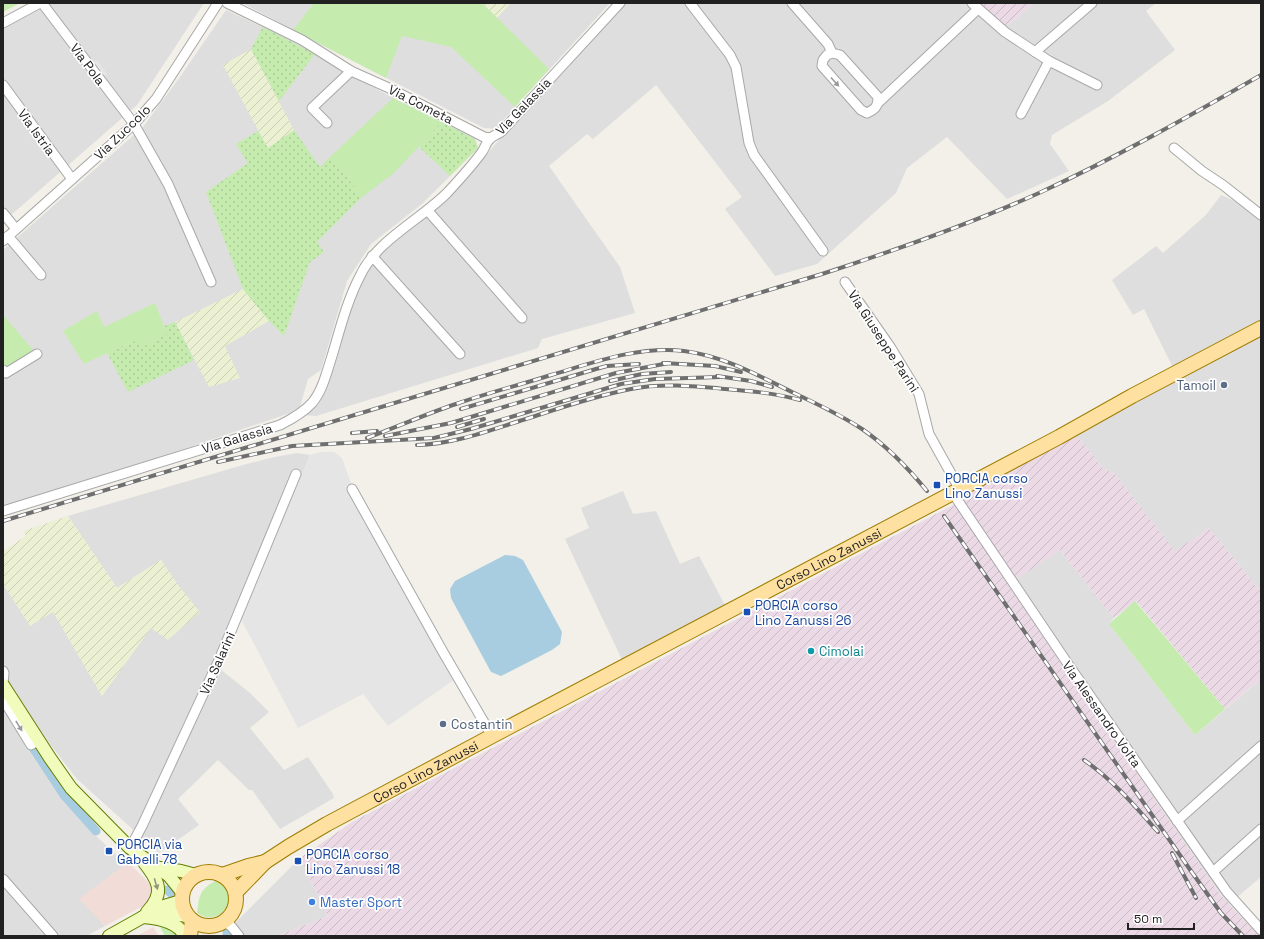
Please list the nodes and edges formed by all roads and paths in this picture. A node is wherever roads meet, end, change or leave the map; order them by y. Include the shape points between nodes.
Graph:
1 (41, 3) edge
2 (218, 3) edge
3 (227, 3) edge
4 (620, 3) edge
5 (690, 3) edge
6 (792, 3) edge
7 (1092, 3) edge
8 (975, 6) edge
9 (3, 23) edge
10 (1035, 52) junction
11 (832, 53) junction
12 (1049, 61) junction
13 (351, 71) junction
14 (3, 84) edge
15 (1096, 85) dead end
16 (878, 103) junction
17 (1021, 114) dead end
18 (134, 124) junction
19 (327, 124) dead end
20 (490, 138) junction
21 (1174, 148) dead end
22 (72, 179) junction
23 (428, 211) junction
24 (3, 213) edge
25 (1261, 215) edge
26 (16, 229) junction
27 (6, 239) edge
28 (824, 251) dead end
29 (372, 256) junction
30 (41, 275) dead end
31 (211, 282) dead end
32 (845, 282) dead end
33 (522, 318) dead end
34 (1261, 328) edge
35 (1261, 331) edge
36 (1247, 336) junction
37 (37, 354) dead end
38 (460, 354) dead end
39 (3, 370) edge
40 (296, 474) dead end
41 (352, 489) dead end
42 (956, 490) junction
43 (3, 511) edge
44 (3, 671) edge
45 (3, 684) edge
46 (3, 699) edge
47 (492, 736) junction
48 (39, 740) junction
49 (1261, 746) edge
50 (1176, 821) junction
51 (1261, 829) edge
52 (133, 850) junction
53 (264, 862) junction
54 (159, 868) junction
55 (1213, 872) junction
56 (196, 875) junction
57 (222, 875) junction
58 (3, 879) edge
59 (236, 892) junction
60 (182, 896) junction
61 (143, 917) junction
62 (189, 919) junction
63 (215, 928) edge
64 (1261, 930) edge
65 (53, 936) edge
66 (109, 936) edge
67 (185, 936) edge
68 (190, 936) edge
69 (239, 936) edge

1 - 9 street
1 - 18 street, Via Pola
2 - 18 street, Via Zuccolo via 156,99
3 - 13 street, Via Cometa via 302,40
4 - 20 street, Via Galassia via 502,131
5 - 28 street via 730,55 736,67 749,143 754,155
6 - 11 street via 828,44
7 - 10 street
8 - 10 street via 1005,32
8 - 16 street
10 - 12 street
11 - 16 street via 840,55 866,83 878,97
11 -> 16 street via 823,60 822,66 856,104 867,113 876,108
12 - 15 street
12 - 17 street
13 - 19 street via 312,108
13 - 20 street, Via Cometa
14 - 22 street, Via Istria
18 - 22 street, Via Zuccolo
18 - 31 street, Via Pola via 168,184
20 - 23 street, Via Galassia via 460,180
21 - 25 street
22 - 26 street, Via Zuccolo
23 - 29 street, Via Galassia
23 - 33 street
24 - 26 street
26 - 27 street, Via Zuccolo
27 - 30 street
29 - 38 street
29 - 43 street, Via Galassia via 360,274 346,308 323,384 314,401 294,418 280,425
32 - 42 street, Via Giuseppe Parini via 919,394 929,434
34 - 36 main road, Corso Lino Zanussi
35 - 36 main road, Corso Lino Zanussi
36 - 42 main road, Corso Lino Zanussi
37 - 39 street via 6,373
40 - 52 street, Via Salarini via 219,660
41 - 47 street
42 - 47 main road, Corso Lino Zanussi
42 - 50 street, Via Alessandro Volta via 1070,667
44 - 45 street
45 - 48 main road
46 -> 48 street via 31,745
47 - 53 main road, Corso Lino Zanussi via 327,824
48 - 52 main road via 71,788
49 - 50 street
50 - 55 street, Via Alessandro Volta
51 - 55 street
52 - 54 main road
52 -> 61 main road via 157,882 158,898
53 - 57 main road, Corso Lino Zanussi
53 - 59 main road, Corso Lino Zanussi
54 - 56 main road
54 - 60 main road via 169,876
55 - 64 street, Via Alessandro Volta
56 - 57 main road via 209,872
56 - 60 main road via 190,880
57 - 59 main road
58 - 65 street
59 - 63 main road via 233,912
60 - 61 main road
60 - 62 main road via 183,909
61 - 62 main road via 166,913
61 - 66 main road
61 - 67 main road via 163,920
62 - 63 main road via 199,925
62 - 68 main road
63 - 69 street via 230,926

